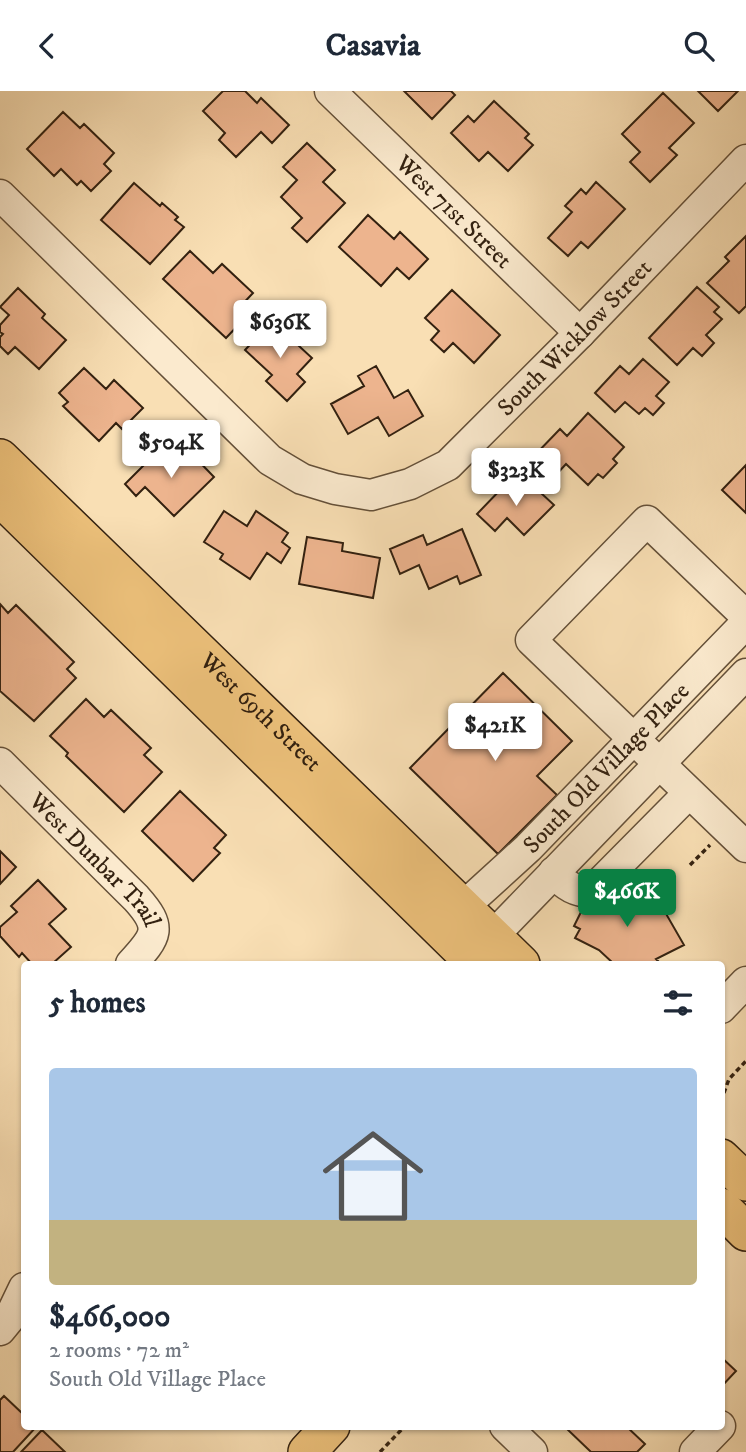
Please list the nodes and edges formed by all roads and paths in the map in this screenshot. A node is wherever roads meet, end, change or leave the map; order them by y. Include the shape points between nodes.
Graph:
1 (330, 91) edge
2 (746, 160) edge
3 (0, 195) edge
4 (580, 333) junction
5 (0, 458) edge
6 (0, 496) edge
7 (746, 616) edge
8 (746, 623) edge
9 (746, 674) edge
10 (634, 739) junction
11 (0, 763) edge
12 (659, 764) junction
13 (689, 793) junction
14 (746, 847) edge
15 (554, 872) junction
16 (462, 908) junction
17 (484, 950) edge
18 (134, 961) edge
19 (513, 961) edge
20 (746, 982) edge
21 (725, 1004) edge
22 (746, 1061) edge
23 (725, 1090) edge
24 (725, 1161) edge
25 (746, 1182) edge
26 (725, 1211) edge
27 (746, 1232) edge
28 (21, 1294) edge
29 (0, 1330) edge
30 (746, 1417) edge
31 (725, 1426) edge
32 (327, 1430) edge
33 (401, 1430) edge
34 (509, 1430) edge
35 (307, 1452) edge
36 (380, 1452) edge
37 (532, 1452) edge

1 - 4 street, West 71st Street
2 - 4 street, South Wicklow Street
3 - 4 street, South Wicklow Street via 270,460 302,479 335,489 371,495 410,484 448,465
5 - 16 main road, West 69th Street
6 - 17 main road, West 69th Street
7 - 10 street via 647,521 531,640
8 - 10 street, South Old Village Place
9 - 12 street, South Old Village Place
10 - 12 street
10 - 16 street, South Old Village Place
11 - 18 street, West Dunbar Trail via 151,916 152,937
12 - 13 street
12 - 15 street, South Old Village Place
13 - 14 street
13 - 15 street via 592,892 568,886
15 - 17 street, South Old Village Place
16 - 17 main road, West 69th Street
17 - 19 main road, West 69th Street
20 - 21 street
22 - 23 path
24 - 25 main road
26 - 27 main road
28 - 29 street
30 - 31 street
32 - 35 main road
33 - 36 path
34 - 37 street

